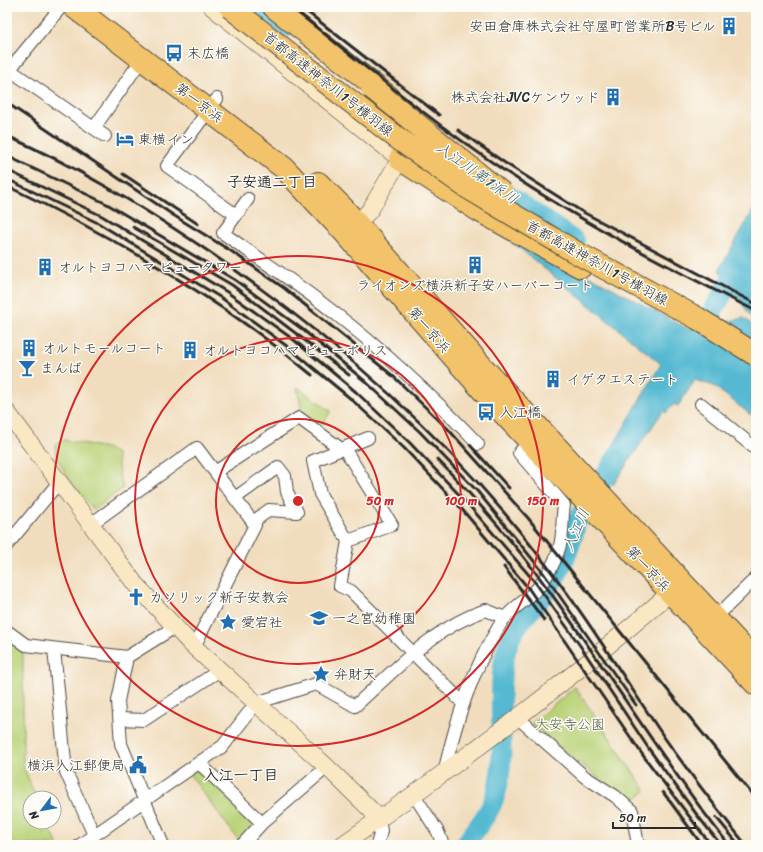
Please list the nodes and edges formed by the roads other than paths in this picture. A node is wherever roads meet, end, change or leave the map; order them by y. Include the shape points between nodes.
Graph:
1 (61, 7) edge
2 (74, 7) edge
3 (96, 7) edge
4 (212, 7) edge
5 (230, 7) edge
6 (251, 7) edge
7 (269, 7) edge
8 (274, 7) edge
9 (142, 59) junction
10 (8, 68) edge
11 (213, 105) junction
12 (94, 128) junction
13 (104, 136) dead end
14 (407, 164) junction
15 (503, 194) junction
16 (248, 199) dead end
17 (236, 215) junction
18 (352, 229) junction
19 (755, 349) edge
20 (702, 404) dead end
21 (7, 412) edge
22 (368, 438) dead end
23 (530, 441) junction
24 (478, 444) dead end
25 (342, 449) junction
26 (756, 449) edge
27 (215, 472) junction
28 (59, 482) junction
29 (585, 488) junction
30 (235, 498) junction
31 (253, 522) junction
32 (91, 524) junction
33 (12, 531) edge
34 (348, 542) junction
35 (7, 545) edge
36 (756, 578) edge
37 (676, 587) junction
38 (716, 617) junction
39 (505, 618) junction
40 (175, 627) junction
41 (7, 630) edge
42 (194, 647) junction
43 (54, 648) junction
44 (414, 652) junction
45 (127, 657) junction
46 (756, 662) edge
47 (220, 670) junction
48 (756, 684) edge
49 (256, 703) junction
50 (463, 703) junction
51 (120, 719) junction
52 (513, 722) junction
53 (199, 763) junction
54 (327, 767) junction
55 (444, 773) junction
56 (414, 796) junction
57 (145, 802) junction
58 (379, 820) junction
59 (262, 823) junction
60 (94, 835) junction
61 (80, 845) edge
62 (163, 845) edge
63 (242, 845) edge
64 (342, 845) edge
65 (377, 845) edge
66 (443, 845) edge
67 (638, 845) edge

1 - 10 street
2 - 9 highway, 第一京浜
3 - 11 highway, 第一京浜
4 - 14 street
5 - 19 highway, 首都高速神奈川1号横羽線, bridge via 385,128 465,186 577,253
6 - 15 highway, 首都高速神奈川1号横羽線, bridge via 404,127
7 - 15 highway, bridge
8 - 14 highway via 412,116 415,132
9 - 11 highway, 第一京浜
9 - 12 street
10 - 12 street
11 - 17 street via 167,166
11 - 18 highway, 第一京浜 via 294,159
12 - 13 street
14 - 18 street
14 - 19 highway, bridge via 508,227 658,309
15 - 19 highway, 首都高速神奈川1号横羽線 via 703,306
16 - 17 street
17 - 24 street via 223,233 332,310 440,404
18 - 23 highway, 第一京浜 via 430,331
18 - 29 highway, 第一京浜 via 486,371
20 - 26 street
21 - 28 street
22 - 25 street
23 - 29 highway, 第一京浜
23 - 39 street via 519,453 564,505 561,543 536,590
25 - 27 street via 300,418
25 - 34 street via 313,461 320,494
25 - 34 street via 392,525
27 - 30 street
27 - 32 street via 198,448
28 - 32 street
28 - 33 street
29 - 37 highway, 第一京浜
30 - 31 street
30 - 31 street via 278,467 285,476 287,492 296,512 269,510
31 - 42 street via 255,525
32 - 40 street via 136,585
33 - 35 street
34 - 44 street via 340,586 351,591
36 - 38 street
37 - 38 highway, 第一京浜
37 - 48 highway, 第一京浜
37 - 52 street
38 - 46 highway, 第一京浜
39 - 44 street via 486,610 470,615
39 - 50 street via 483,654
40 - 42 street
40 - 45 street
41 - 43 street via 26,645
42 - 47 street
43 - 45 street
43 - 60 street via 66,772
44 - 49 street via 355,706 316,684
44 - 50 street
45 - 51 street via 118,701
47 - 49 street
47 - 51 street via 144,720
49 - 53 street via 223,746
49 - 54 street
50 - 55 street
51 - 57 street via 121,744
52 - 55 street
52 - 67 street via 585,777 616,796 632,811
53 - 57 street
53 - 59 street
54 - 58 street
54 - 59 street
55 - 56 street
56 - 58 street
56 - 66 street via 438,832
57 - 60 street
57 - 62 street
58 - 64 street
58 - 65 street via 382,831
59 - 63 street
60 - 61 street

